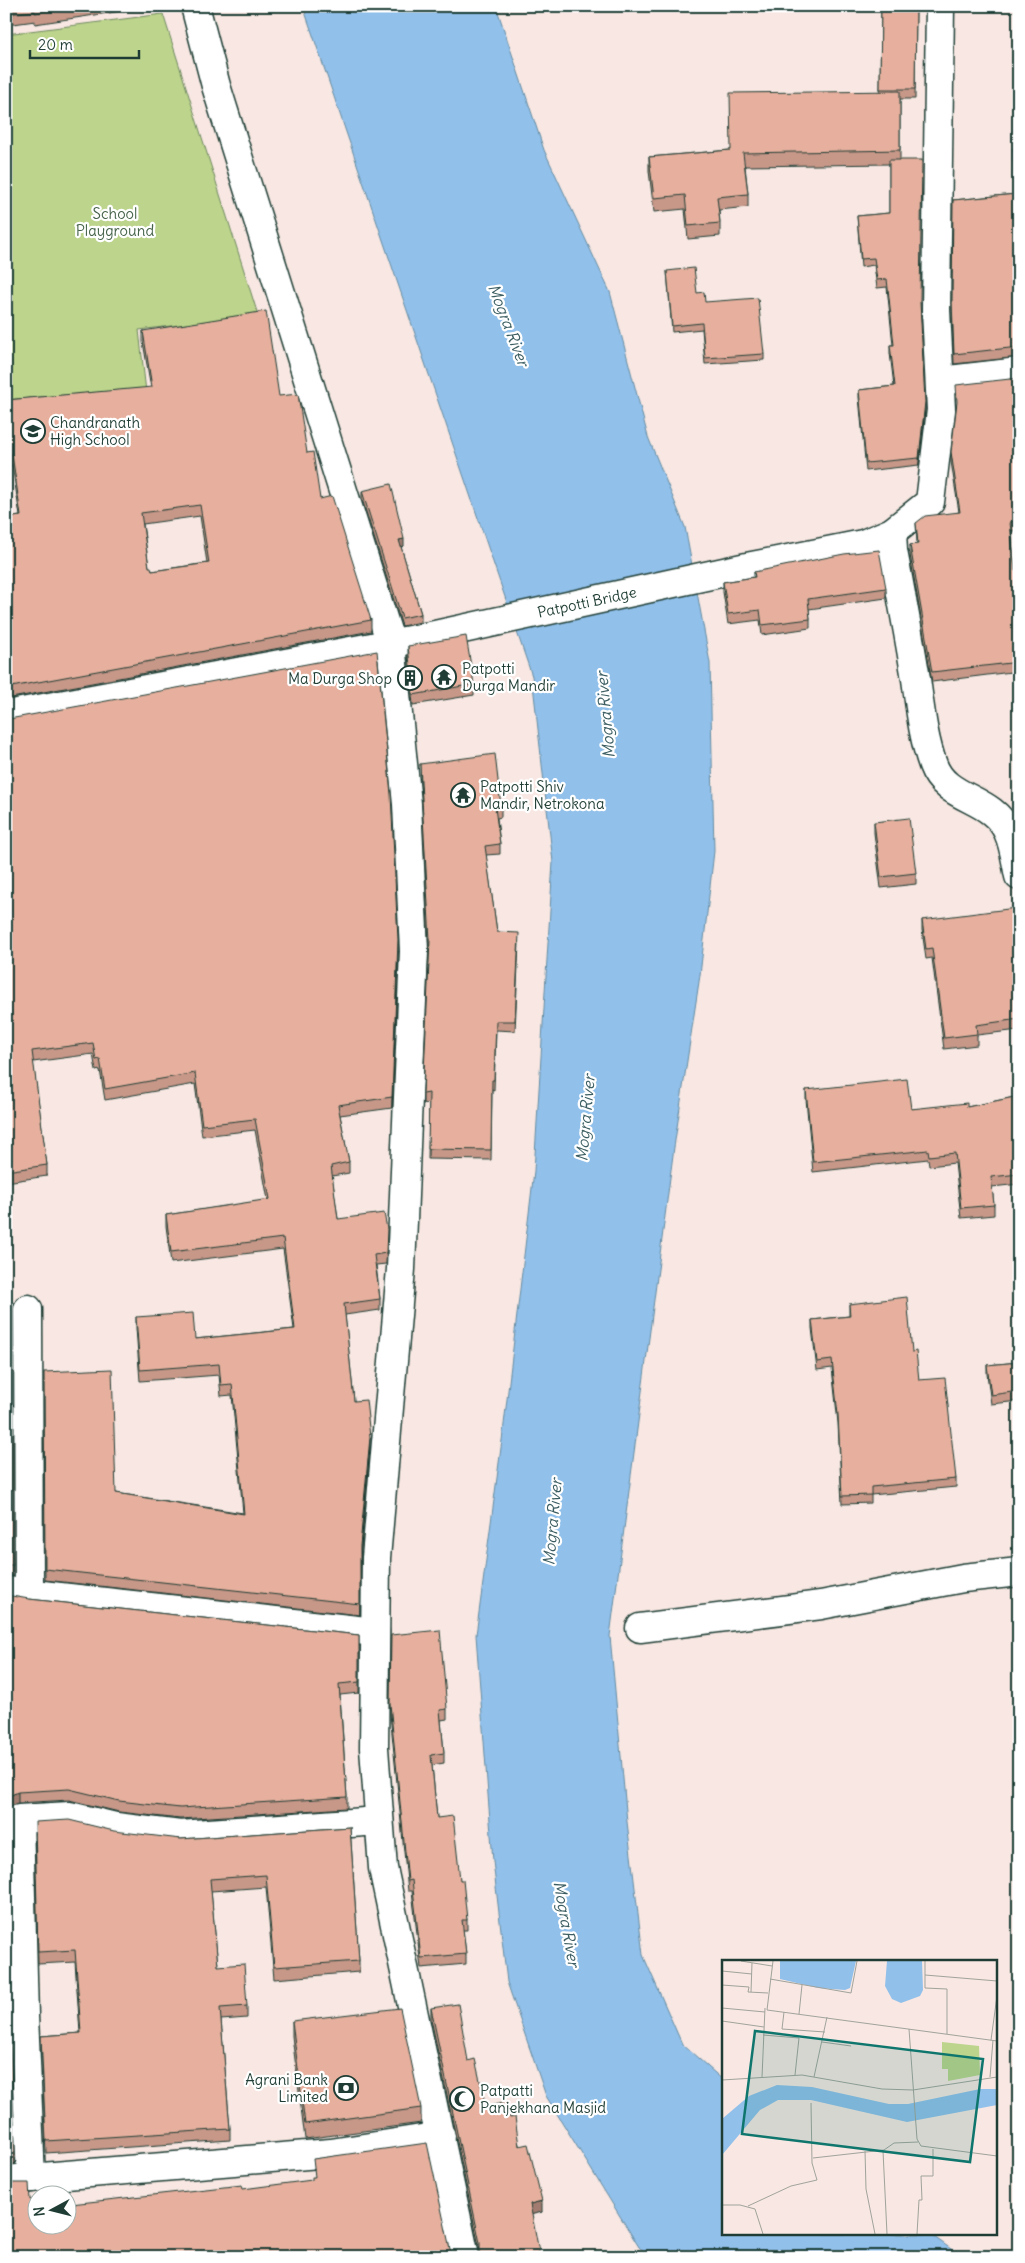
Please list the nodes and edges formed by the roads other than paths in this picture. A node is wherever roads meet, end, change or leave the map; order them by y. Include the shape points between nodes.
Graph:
1 (195, 6) edge
2 (940, 6) edge
3 (1019, 372) edge
4 (940, 381) junction
5 (892, 532) junction
6 (390, 644) junction
7 (6, 715) edge
8 (1018, 870) edge
9 (28, 1310) dead end
10 (1019, 1572) edge
11 (18, 1592) edge
12 (640, 1628) dead end
13 (375, 1632) junction
14 (379, 1820) junction
15 (441, 2136) junction
16 (19, 2179) edge
17 (464, 2257) edge

1 - 6 street via 216,86
2 - 4 street, Patpotti Bridge via 936,310
3 - 4 street
4 - 5 street, Patpotti Bridge via 941,410 930,502
5 - 6 street, Patpotti Bridge via 864,544
5 - 8 street via 924,730 933,766 944,784 976,800 995,815 1008,831
6 - 7 street, Patpotti Bridge
6 - 13 street via 407,804 414,951 401,1269 376,1558
9 - 11 street
10 - 12 street via 963,1578 821,1604
11 - 13 street
13 - 14 street via 374,1748
14 - 15 street via 383,1868
14 - 16 street via 180,1835 116,1827 70,1816 19,1819 24,2016
15 - 16 street via 331,2153
15 - 17 street

